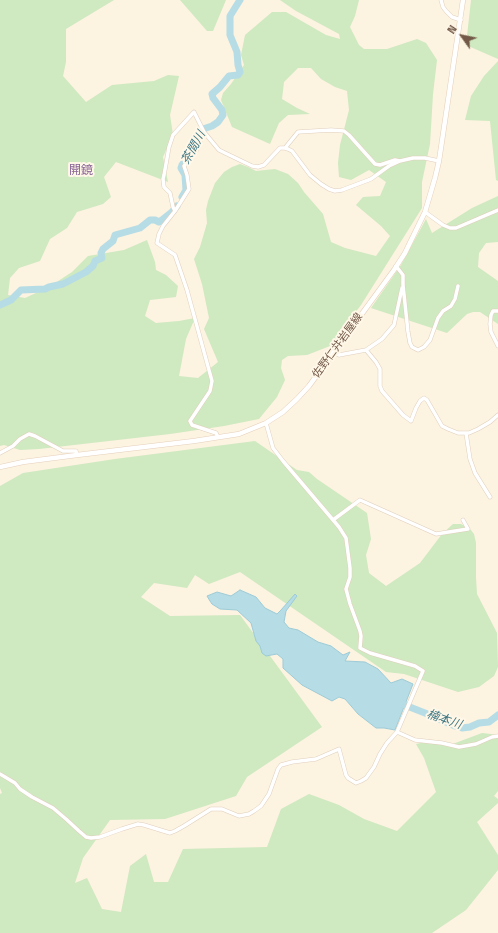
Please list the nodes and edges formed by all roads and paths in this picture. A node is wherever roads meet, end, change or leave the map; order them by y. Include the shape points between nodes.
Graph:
1 (441, 0) edge
2 (463, 0) edge
3 (461, 20) junction
4 (203, 130) junction
5 (285, 148) junction
6 (400, 161) junction
7 (439, 161) junction
8 (174, 209) junction
9 (498, 210) edge
10 (425, 212) junction
11 (396, 266) junction
12 (403, 285) junction
13 (458, 286) dead end
14 (498, 311) edge
15 (498, 346) edge
16 (366, 350) junction
17 (333, 352) junction
18 (498, 415) edge
19 (266, 423) junction
20 (466, 433) junction
21 (218, 437) junction
22 (0, 453) edge
23 (77, 455) junction
24 (0, 467) edge
25 (490, 497) dead end
26 (333, 520) junction
27 (463, 520) dead end
28 (398, 732) junction
29 (498, 736) edge
30 (0, 774) edge

1 - 3 street via 446,11 452,17
2 - 3 main road, 佐野仁井岩屋線
3 - 7 main road, 佐野仁井岩屋線
4 - 5 street via 225,154 252,166 264,165 280,148
4 - 8 street via 198,148 184,166 189,189
4 - 8 street via 194,112 174,135 169,147 162,179 164,187 170,193
5 - 6 street via 298,132 344,131 375,164
5 - 6 street via 292,151 320,184 335,191 371,179
6 - 7 street via 413,158
7 - 10 main road, 佐野仁井岩屋線
8 - 21 street via 163,226 157,243 175,255 212,381 210,391 190,421 192,425 216,433
9 - 10 street via 456,228 443,225
10 - 11 main road, 佐野仁井岩屋線
11 - 12 street via 403,275
11 - 17 main road, 佐野仁井岩屋線
12 - 13 street via 410,343 418,350 424,348 430,340 438,318 455,299
12 - 16 street via 394,325 382,339
14 - 15 street via 493,311 490,324
16 - 17 street via 339,355
16 - 20 street via 380,369 382,391 403,415 411,421 416,408 424,398 428,400 442,426 458,433
17 - 19 main road, 佐野仁井岩屋線 via 300,396
18 - 20 street via 478,429
19 - 21 main road, 佐野仁井岩屋線 via 239,434
19 - 26 street via 273,448
20 - 25 street via 475,473
21 - 23 main road, 佐野仁井岩屋線
22 - 23 street via 29,434 63,451 76,451
23 - 24 main road, 佐野仁井岩屋線
26 - 27 street via 360,500 436,534 468,528
26 - 28 street via 347,540 350,577 346,589 360,631 360,648 415,666 422,671
28 - 29 street via 415,740 459,747
28 - 30 street via 387,743 366,778 361,781 356,783 348,778 338,749 316,759 280,765 269,794 261,806 249,814 239,816 222,809 211,809 170,833 138,824 91,838 53,808 32,797

